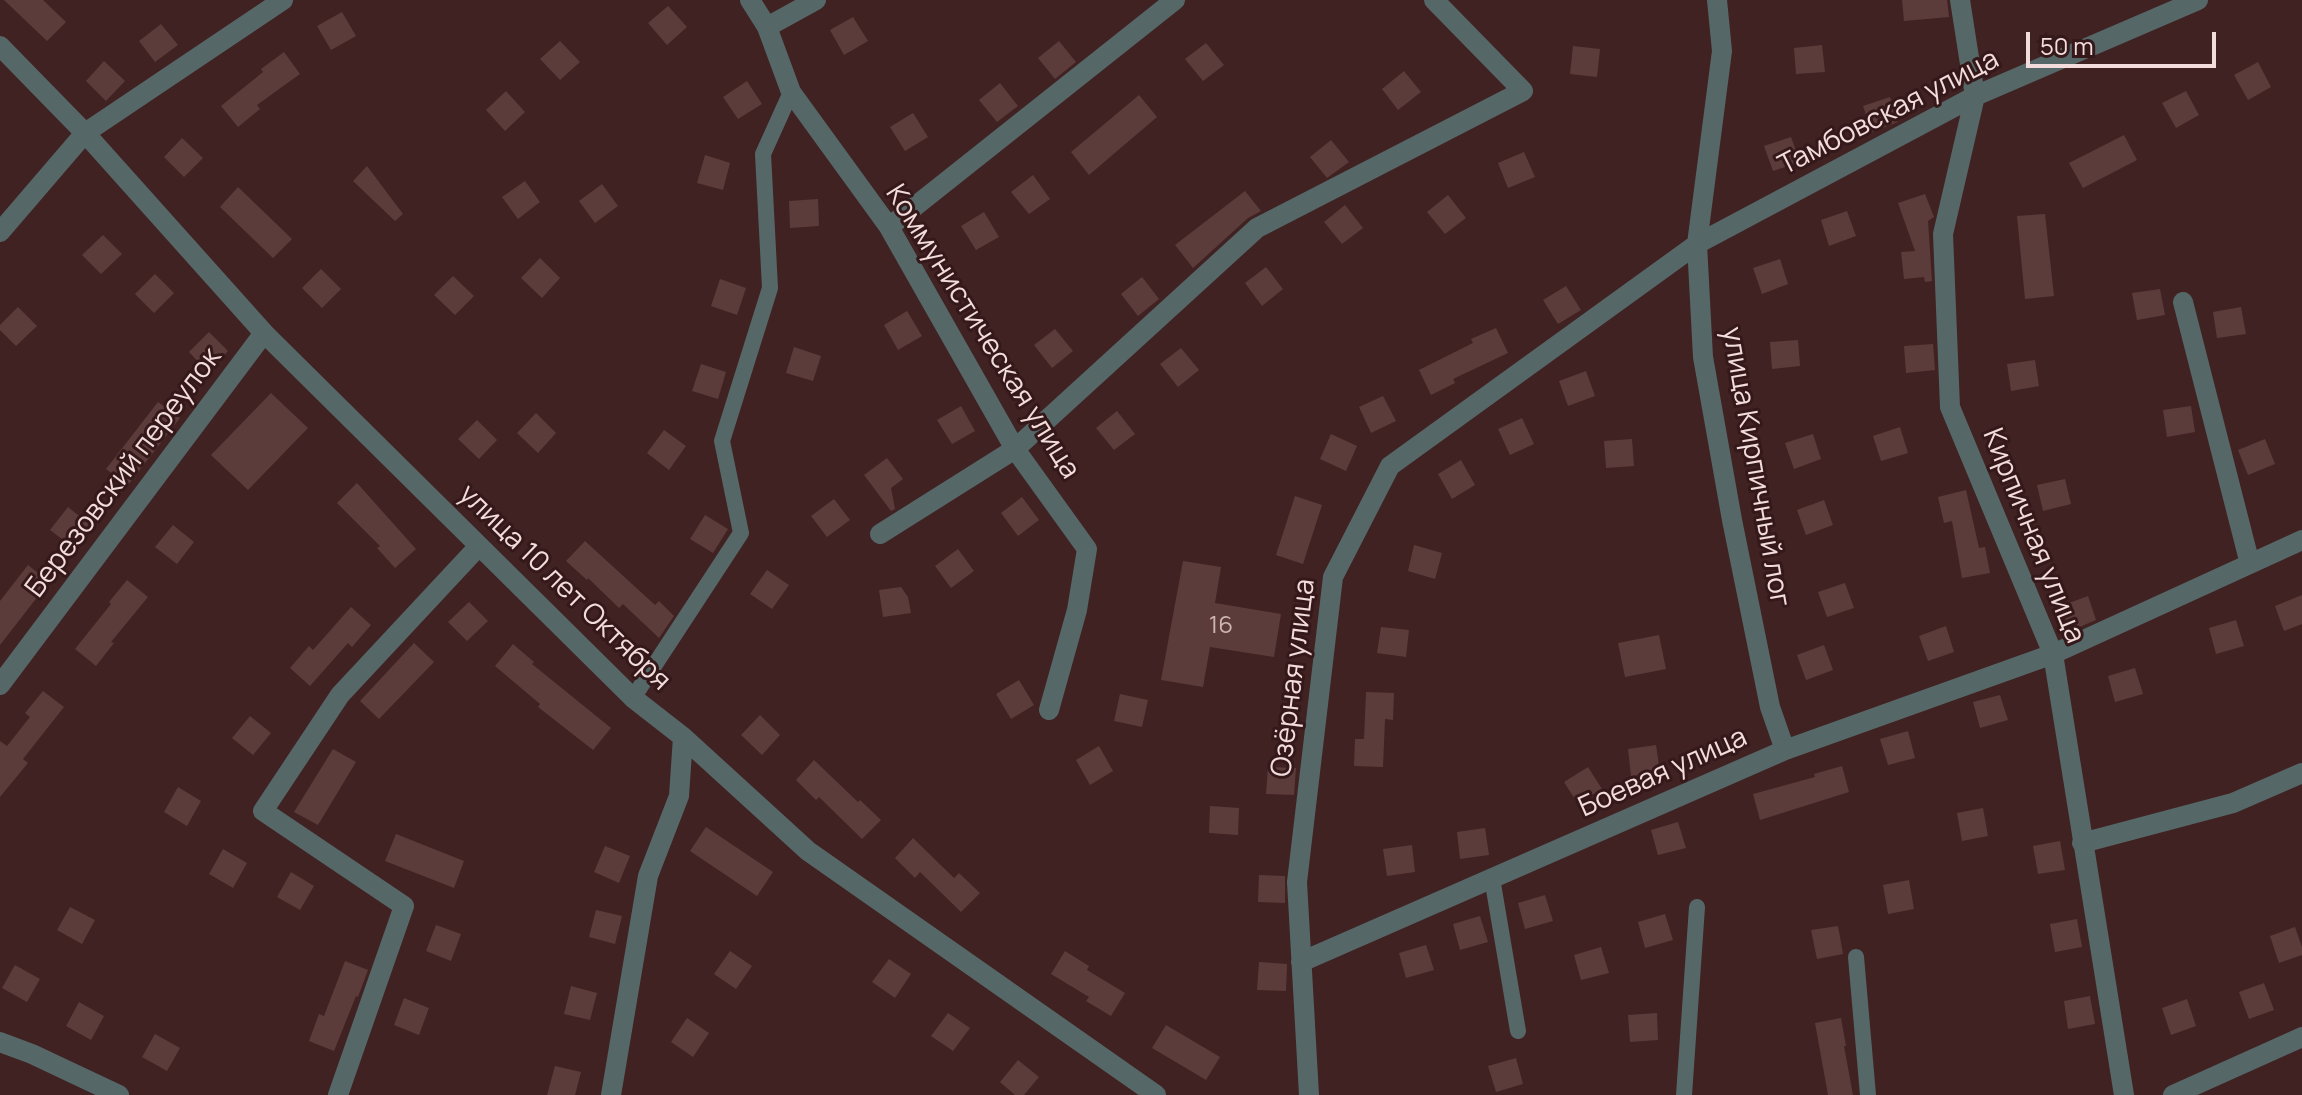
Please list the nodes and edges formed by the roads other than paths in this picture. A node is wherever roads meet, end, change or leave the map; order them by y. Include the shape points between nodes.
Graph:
1 (283, 0) edge
2 (750, 0) edge
3 (816, 0) edge
4 (1175, 0) edge
5 (1434, 0) edge
6 (1717, 0) edge
7 (1960, 0) edge
8 (2198, 0) edge
9 (767, 27) junction
10 (0, 46) edge
11 (791, 92) junction
12 (1975, 96) junction
13 (85, 133) junction
14 (889, 227) junction
15 (0, 232) edge
16 (1697, 244) junction
17 (2183, 302) dead end
18 (264, 333) junction
19 (1015, 449) junction
20 (880, 534) dead end
21 (2302, 540) edge
22 (479, 546) junction
23 (2250, 564) junction
24 (2053, 654) junction
25 (0, 685) edge
26 (633, 698) junction
27 (1049, 710) dead end
28 (683, 737) junction
29 (1785, 750) junction
30 (2302, 773) edge
31 (2082, 843) junction
32 (1492, 878) junction
33 (1697, 907) dead end
34 (1856, 957) dead end
35 (1301, 962) junction
36 (1518, 1031) dead end
37 (2302, 1037) edge
38 (0, 1042) edge
39 (119, 1095) edge
40 (338, 1095) edge
41 (611, 1095) edge
42 (1156, 1095) edge
43 (1309, 1095) edge
44 (1684, 1095) edge
45 (1868, 1095) edge
46 (2124, 1095) edge
47 (2173, 1095) edge

1 - 13 street
2 - 9 street, Коммунистическая улица
3 - 9 street
4 - 14 street
5 - 19 street via 1523,91 1257,228
6 - 16 street, улица Кирпичный лог via 1722,51
7 - 12 street, Кирпичная улица
8 - 12 street, Тамбовская улица
9 - 11 street, Коммунистическая улица
10 - 13 street, улица 10 лет Октября
11 - 14 street, Коммунистическая улица
11 - 26 lane via 763,154 770,288 722,441 741,533
12 - 16 street, Тамбовская улица
12 - 24 street, Кирпичная улица via 1943,234 1950,407
13 - 15 street
13 - 18 street, улица 10 лет Октября
14 - 19 street, Коммунистическая улица
16 - 29 street, улица Кирпичный лог via 1708,386 1770,707
16 - 35 street, Озёрная улица via 1390,466 1333,577 1297,882
17 - 23 street
18 - 22 street, улица 10 лет Октября
18 - 25 street, Березовский переулок
19 - 20 street
19 - 27 street, Коммунистическая улица via 1087,549 1077,610
21 - 23 street, Боевая улица
22 - 26 street, улица 10 лет Октября
22 - 40 street via 340,695 263,811 404,906
23 - 24 street, Боевая улица
24 - 29 street, Боевая улица
24 - 31 street, Кирпичная улица
26 - 28 street, улица 10 лет Октября
28 - 41 street via 679,796 648,876
28 - 42 street, улица 10 лет Октября via 808,851
29 - 32 street, Боевая улица
30 - 31 street via 2233,803
31 - 46 street, Кирпичная улица
32 - 35 street, Боевая улица
32 - 36 lane
33 - 44 lane
34 - 45 lane
35 - 43 street, Озёрная улица
37 - 47 street
38 - 39 street

